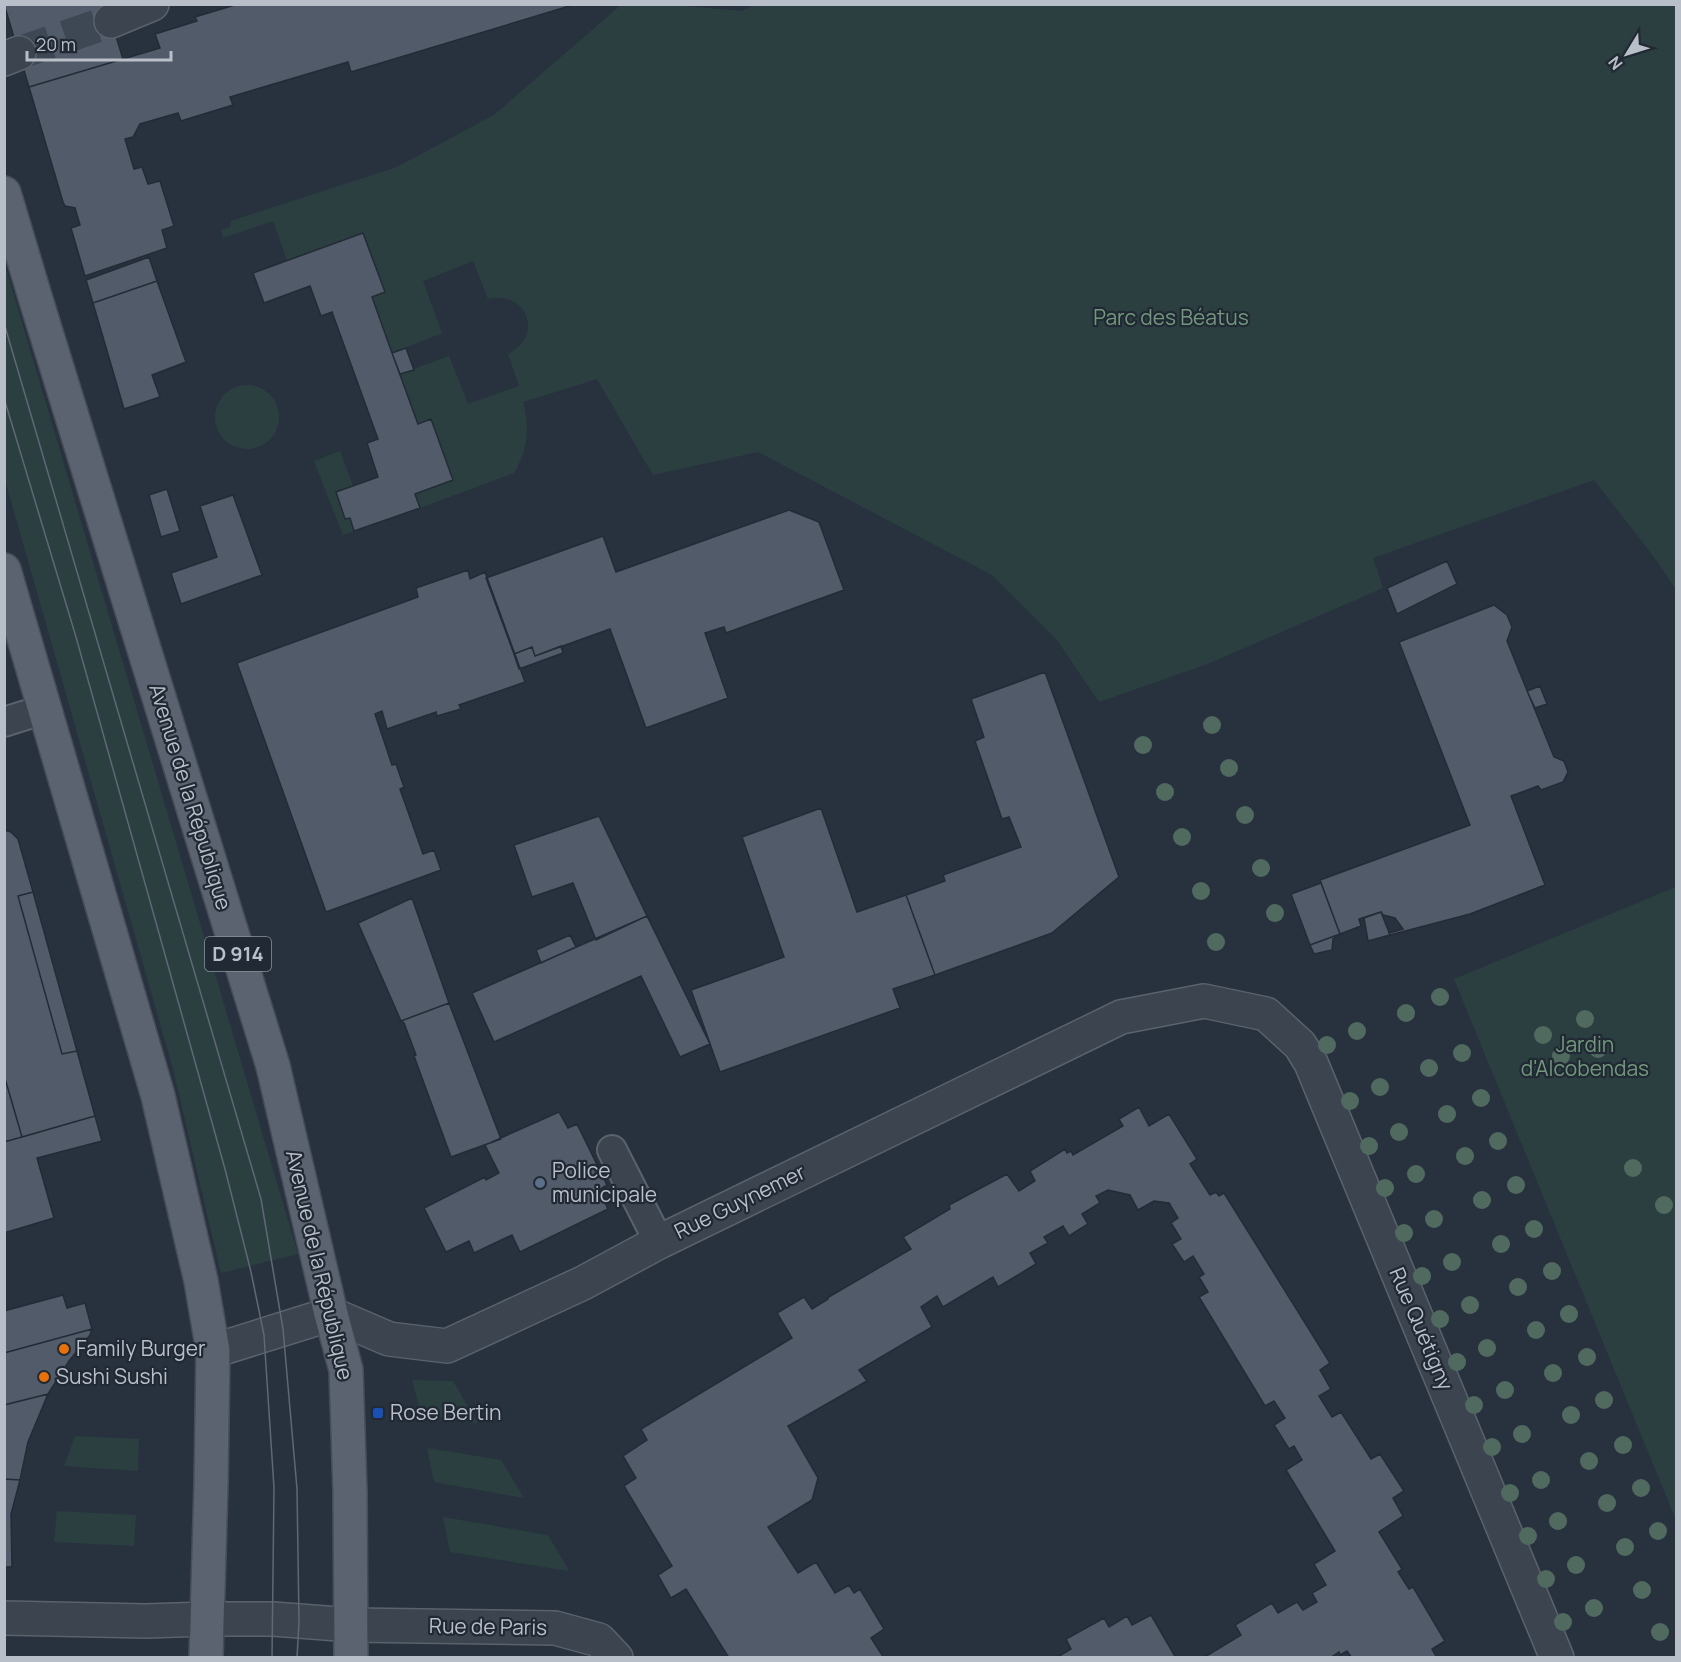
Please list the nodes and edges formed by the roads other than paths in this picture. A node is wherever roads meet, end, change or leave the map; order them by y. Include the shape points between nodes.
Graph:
1 (152, 4) edge
2 (111, 21) tunnel mouth
3 (4, 193) edge
4 (4, 570) edge
5 (45, 709) junction
6 (4, 722) edge
7 (1266, 1014) joint
8 (612, 1150) dead end
9 (659, 1242) junction
10 (331, 1314) junction
11 (213, 1351) junction
12 (4, 1618) edge
13 (207, 1619) junction
14 (352, 1624) junction
15 (206, 1658) edge
16 (351, 1658) edge
17 (616, 1658) edge
18 (1557, 1658) edge

1 - 2 street
3 - 10 main road, Avenue de la République / D 914 via 273,1066
4 - 5 main road
5 - 6 lane
5 - 11 main road via 159,1096
7 - 9 street, Rue Guynemer via 1204,1001 1121,1017
7 - 18 street, Rue Quétigny via 1300,1045 1311,1063
8 - 9 lane
9 - 10 street, Rue Guynemer via 583,1283 447,1346 389,1339
10 - 11 street
10 - 14 main road, Avenue de la République / D 914 via 346,1370
11 - 13 main road
12 - 13 street, Rue de Paris
13 - 14 street, Rue de Paris
13 - 15 main road
14 - 16 main road, D 914
14 - 17 street, Rue de Paris via 555,1628 599,1640

